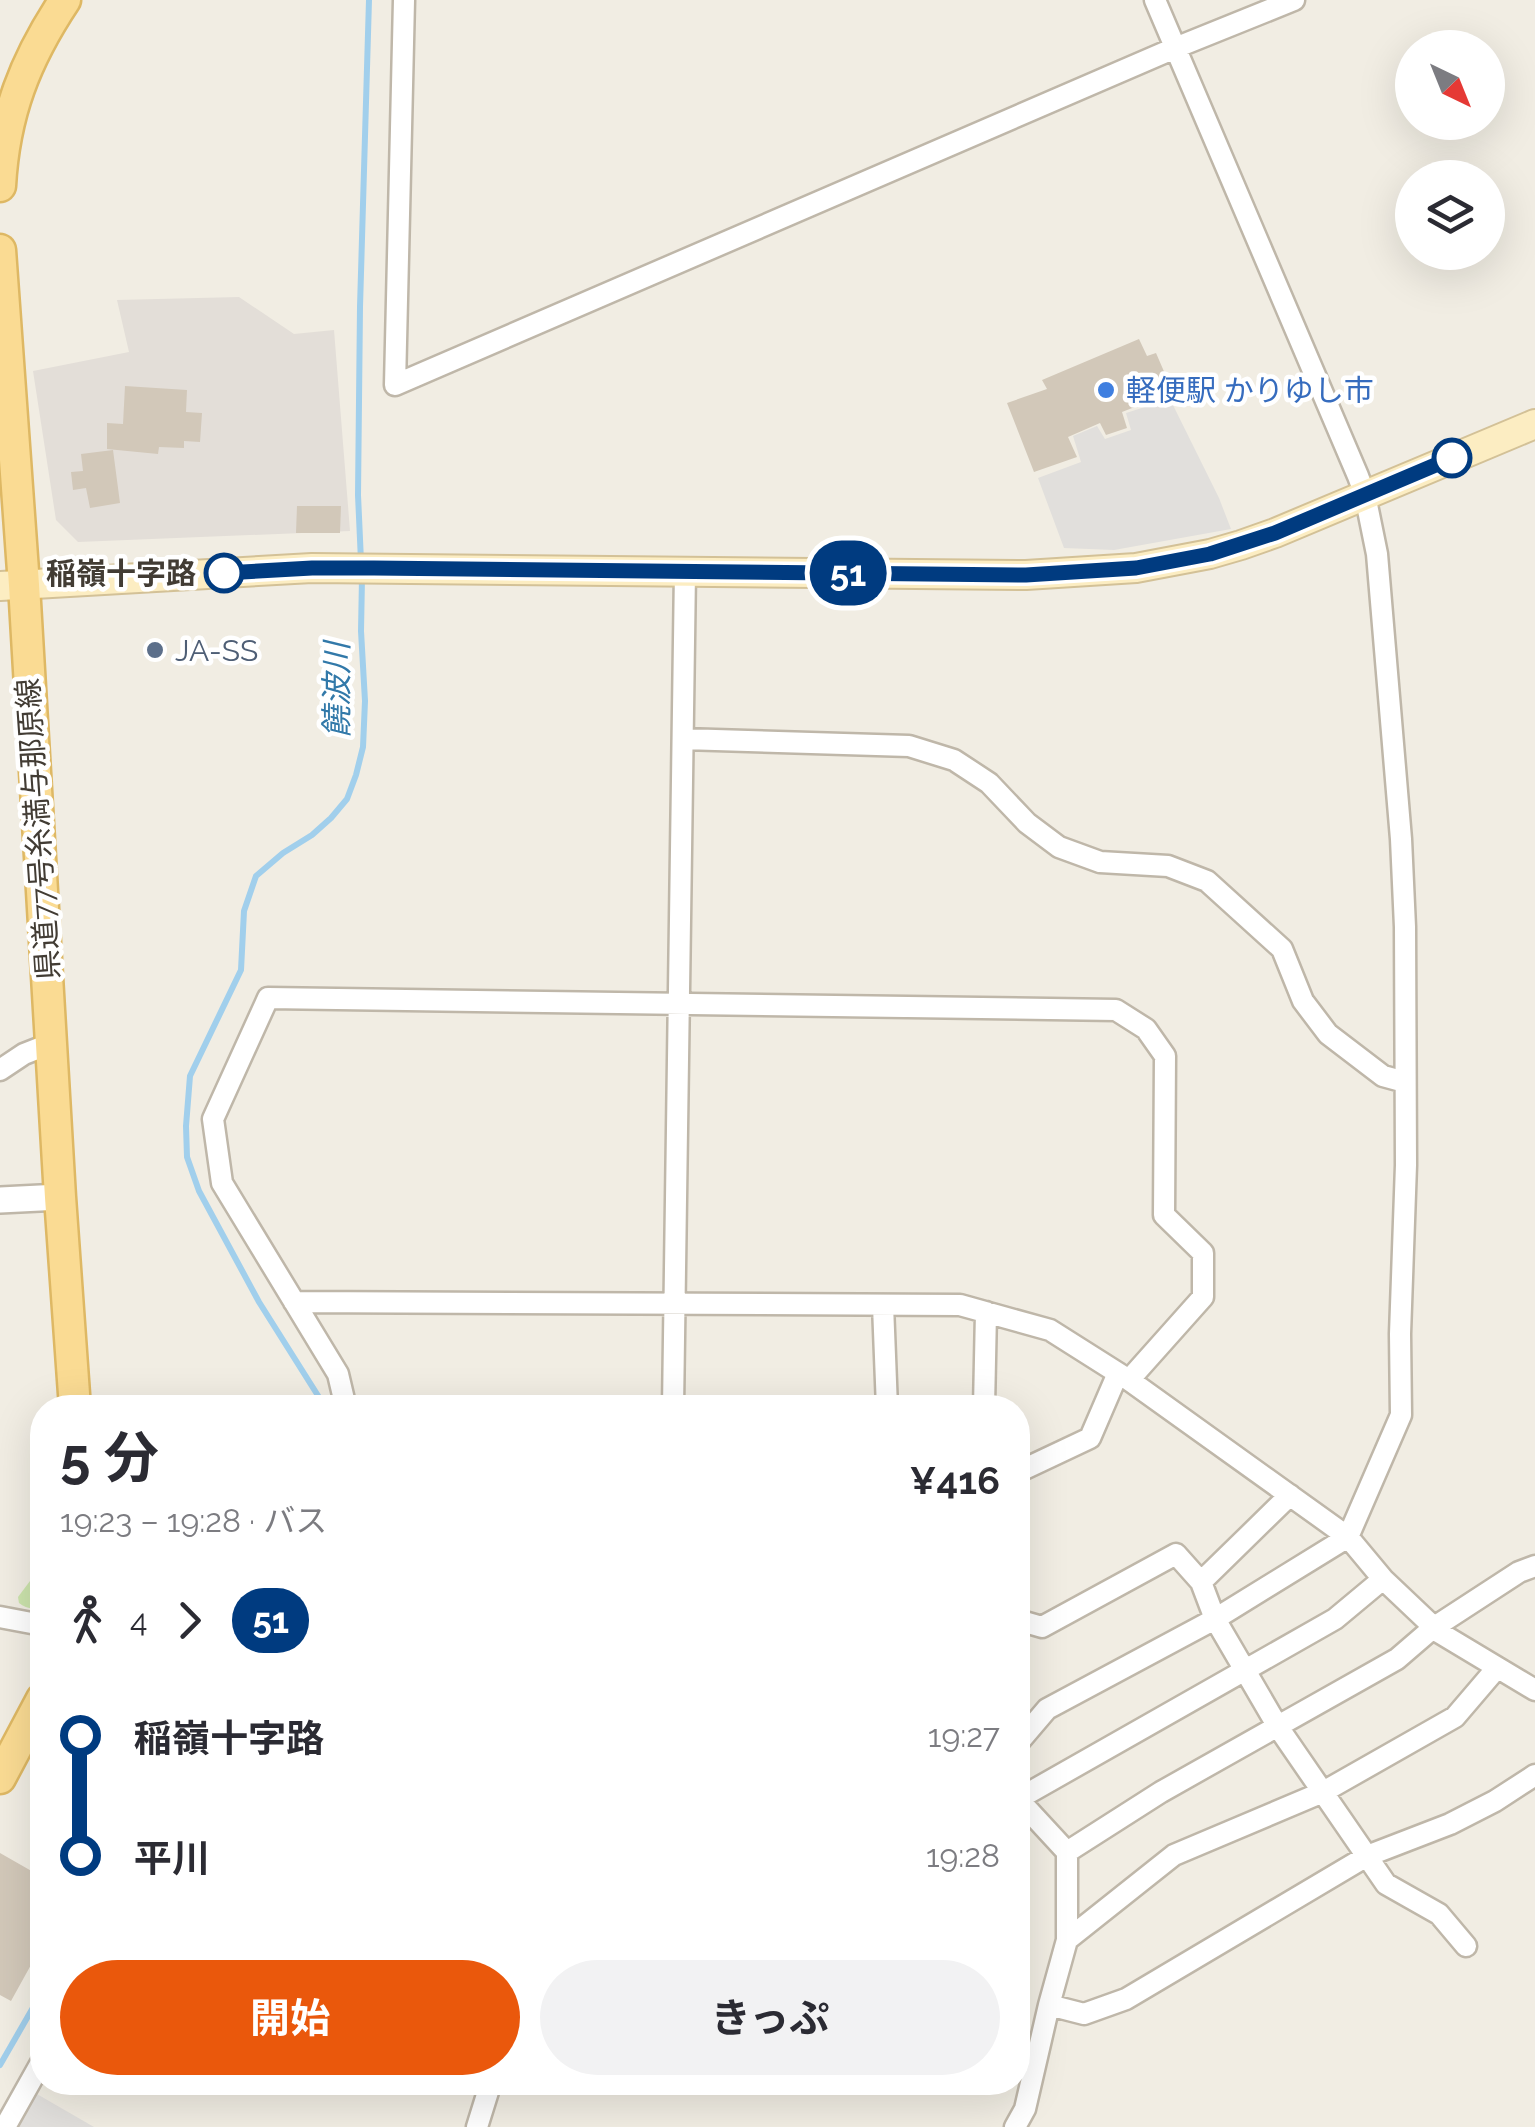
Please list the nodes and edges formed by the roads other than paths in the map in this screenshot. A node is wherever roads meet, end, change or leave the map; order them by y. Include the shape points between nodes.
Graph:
1 (65, 0) edge
2 (404, 0) edge
3 (1155, 0) edge
4 (1294, 0) edge
5 (1175, 48) junction
6 (0, 186) edge
7 (0, 250) edge
8 (1535, 424) edge
9 (1365, 495) junction
10 (9, 502) edge
11 (685, 571) junction
12 (12, 585) edge
13 (683, 738) junction
14 (679, 1006) junction
15 (52, 1044) junction
16 (0, 1070) edge
17 (1405, 1082) junction
18 (60, 1197) junction
19 (0, 1200) edge
20 (294, 1302) junction
21 (674, 1302) junction
22 (883, 1304) junction
23 (986, 1312) junction
24 (1123, 1376) junction
25 (74, 1395) edge
26 (343, 1395) edge
27 (673, 1395) edge
28 (886, 1395) edge
29 (984, 1395) edge
30 (1030, 1466) edge
31 (1290, 1495) junction
32 (1348, 1537) junction
33 (1535, 1566) edge
34 (1383, 1579) junction
35 (1200, 1582) junction
36 (0, 1617) edge
37 (1215, 1618) junction
38 (30, 1622) edge
39 (1030, 1624) edge
40 (1433, 1628) junction
41 (1496, 1669) junction
42 (1246, 1670) junction
43 (1535, 1690) edge
44 (30, 1722) edge
45 (1278, 1727) junction
46 (1030, 1729) edge
47 (1535, 1775) edge
48 (0, 1778) edge
49 (1030, 1792) edge
50 (1323, 1792) junction
51 (1030, 1812) edge
52 (1067, 1852) junction
53 (1367, 1856) junction
54 (1068, 1940) junction
55 (1466, 1946) dead end
56 (1049, 2005) junction
57 (30, 2082) edge
58 (1030, 2087) edge
59 (488, 2095) edge
60 (1028, 2095) edge
61 (5, 2127) edge
62 (477, 2127) edge
63 (1015, 2127) edge

1 - 6 main road via 28,62 12,106
2 - 5 street via 394,385
3 - 5 street
4 - 5 street
5 - 9 street
7 - 10 main road, 県道77号糸満与那原線
8 - 9 main road
9 - 11 main road via 1210,554 1136,568 1026,575
9 - 17 street via 1377,554 1401,839
10 - 12 main road, 県道77号糸満与那原線
11 - 12 main road via 312,568
11 - 13 street
12 - 15 main road, 県道77号糸満与那原線 via 33,760
13 - 14 street
13 - 17 street via 909,746 954,760 1060,847 1100,862 1168,866 1207,882 1282,949 1303,1001 1328,1034 1384,1076
14 - 20 street via 268,998 213,1119 222,1183
14 - 21 street
14 - 24 street via 1116,1010 1146,1029 1165,1056 1164,1216 1202,1253 1203,1298
15 - 16 street
15 - 18 main road, 県道77号糸満与那原線
17 - 32 street via 1401,1414
18 - 19 street
18 - 25 main road, 県道77号糸満与那原線
20 - 21 street
20 - 26 street via 338,1374
21 - 22 street
21 - 27 street
22 - 23 street
22 - 28 street
23 - 24 street via 1050,1330
23 - 29 street
24 - 30 street via 1090,1438
24 - 31 street
31 - 32 street
31 - 35 street
32 - 34 street
32 - 37 street
33 - 40 street
34 - 40 street
34 - 42 street via 1335,1619
35 - 37 street
35 - 39 street via 1176,1554 1042,1627
36 - 38 street
37 - 42 street
37 - 46 street via 1047,1709
40 - 41 street
40 - 45 street via 1397,1659
41 - 43 street
41 - 50 street via 1455,1717
42 - 45 street
42 - 49 street
44 - 48 main road
45 - 50 street
45 - 52 street
47 - 53 street via 1450,1824
50 - 53 street
50 - 54 street via 1174,1855
51 - 52 street
52 - 54 street
53 - 55 street via 1386,1884 1439,1914
53 - 56 street via 1126,1999 1084,2014
54 - 56 street
56 - 58 street
57 - 61 street
59 - 62 street
60 - 63 street

